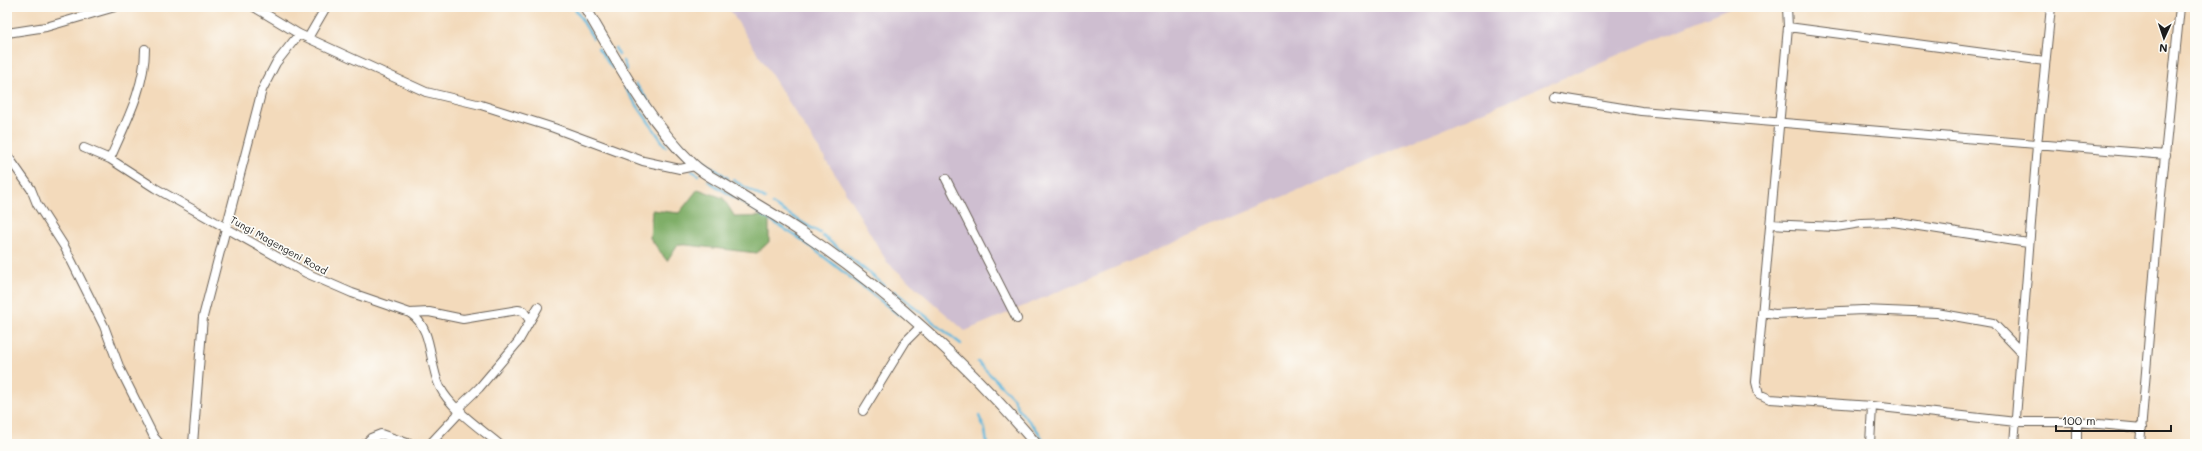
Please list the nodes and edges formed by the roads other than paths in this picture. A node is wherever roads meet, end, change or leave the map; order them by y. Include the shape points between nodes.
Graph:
1 (114, 7) edge
2 (254, 7) edge
3 (326, 7) edge
4 (585, 7) edge
5 (1786, 7) edge
6 (2051, 7) edge
7 (2180, 7) edge
8 (1788, 27) junction
9 (7, 33) edge
10 (298, 34) junction
11 (308, 38) junction
12 (145, 49) dead end
13 (2045, 61) junction
14 (1555, 97) dead end
15 (1780, 123) junction
16 (2037, 145) junction
17 (84, 148) dead end
18 (7, 155) edge
19 (2166, 155) junction
20 (110, 159) junction
21 (695, 166) junction
22 (946, 179) dead end
23 (1770, 224) junction
24 (226, 228) junction
25 (2028, 243) junction
26 (538, 307) dead end
27 (1762, 312) junction
28 (410, 313) junction
29 (529, 319) junction
30 (1018, 319) dead end
31 (921, 326) junction
32 (2021, 352) junction
33 (1872, 406) junction
34 (459, 410) junction
35 (863, 411) dead end
36 (2016, 422) junction
37 (2077, 422) junction
38 (2142, 428) junction
39 (160, 444) edge
40 (193, 444) edge
41 (365, 444) edge
42 (410, 444) edge
43 (430, 444) edge
44 (499, 444) edge
45 (1036, 444) edge
46 (1870, 444) edge
47 (2014, 444) edge
48 (2077, 444) edge
49 (2140, 444) edge

1 - 9 street via 46,27
2 - 10 street
3 - 11 street
4 - 21 main road via 635,91 678,149
5 - 8 street
6 - 13 street
7 - 19 street
8 - 13 street
8 - 15 street
10 - 11 street
10 - 24 street via 276,63 262,90
11 - 21 street via 426,92 481,105 554,128 643,161 680,169
12 - 20 street via 142,78
13 - 16 street
14 - 15 street via 1641,111
15 - 16 street
15 - 23 street
16 - 19 street
16 - 25 street
17 - 20 street, Tungi Magengeni Road
18 - 39 street via 31,189 37,204 64,246 98,314 120,369
19 - 38 street
20 - 24 street, Tungi Magengeni Road
21 - 31 main road via 804,234 888,297
22 - 30 street
23 - 25 street via 1836,227 1893,222
23 - 27 street
24 - 28 street, Tungi Magengeni Road via 306,273 352,293
24 - 40 street via 203,317
25 - 32 street
26 - 29 street
27 - 32 street via 1863,310 1937,313 1993,323
27 - 33 street via 1756,387 1759,394 1770,399
28 - 29 street via 429,312 463,320 518,310 523,311
28 - 34 street via 417,318 426,335 440,388
29 - 34 street via 518,342
31 - 35 street via 906,341
31 - 45 main road via 960,360
32 - 36 street
33 - 36 street
33 - 46 street
34 - 43 street
34 - 44 street
36 - 37 street
36 - 47 street
37 - 38 street
37 - 48 street
38 - 49 street
41 - 42 street via 371,438 382,434

